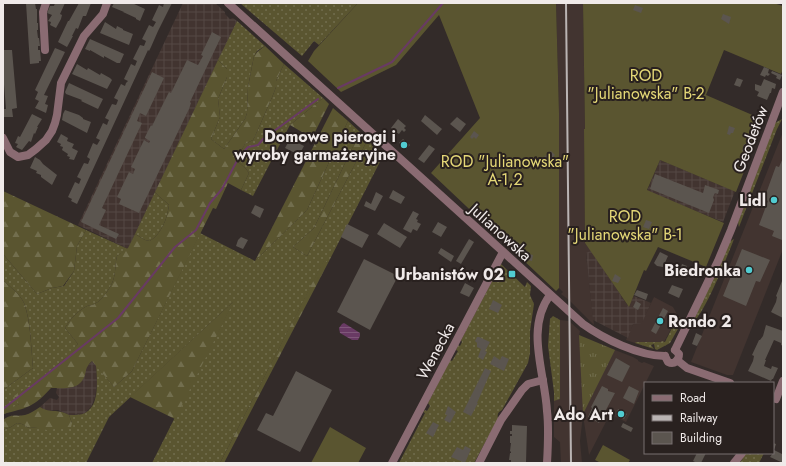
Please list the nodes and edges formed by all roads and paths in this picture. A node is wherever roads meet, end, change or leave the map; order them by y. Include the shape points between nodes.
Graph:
1 (46, 3) edge
2 (107, 3) edge
3 (228, 3) edge
4 (45, 50) dead end
5 (783, 92) edge
6 (3, 138) edge
7 (503, 252) junction
8 (550, 295) junction
9 (675, 350) junction
10 (665, 356) junction
11 (678, 360) junction
12 (543, 380) junction
13 (783, 381) edge
14 (727, 382) edge
15 (777, 399) edge
16 (741, 454) edge
17 (392, 463) edge
18 (480, 463) edge
19 (547, 463) edge
20 (734, 463) edge

1 - 4 street via 43,12
2 - 6 street via 103,14 84,36 60,83 55,123 46,140 28,155 18,157 10,152
3 - 7 street, Julianowska
5 - 9 street, Geodetów via 723,249
7 - 8 street, Julianowska
7 - 17 street, Wenecka
8 - 10 street, Julianowska via 600,336 648,354
8 - 12 street via 541,310 539,326 538,351
9 - 10 street via 668,350
9 - 11 street via 679,354
10 - 11 street via 670,363
11 - 14 street via 686,368
12 - 18 street via 528,384 522,390 501,420
12 - 19 street via 548,411
13 - 15 street
16 - 20 street

